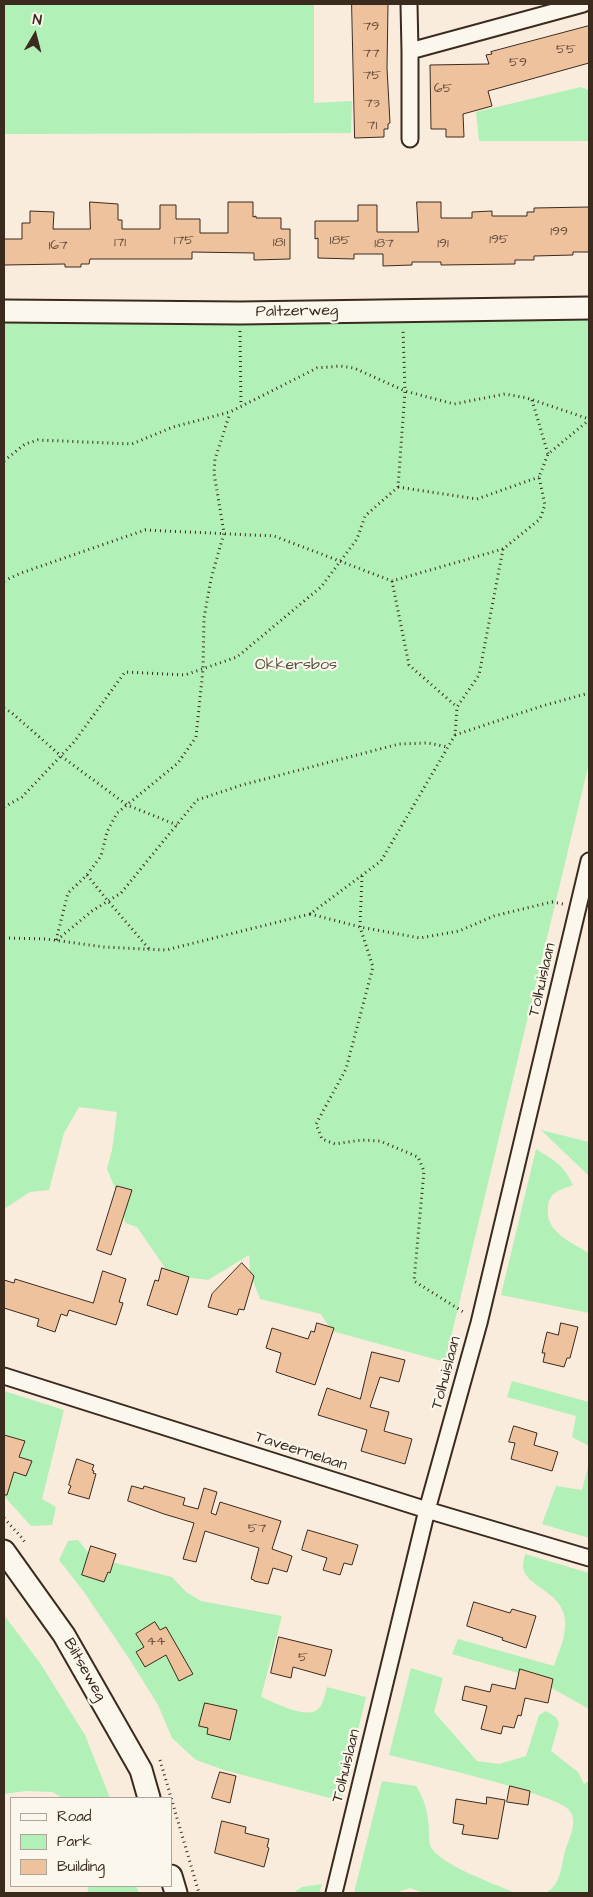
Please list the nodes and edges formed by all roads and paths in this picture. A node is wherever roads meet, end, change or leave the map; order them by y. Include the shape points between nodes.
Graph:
1 (409, 4) edge
2 (584, 4) edge
3 (410, 51) junction
4 (410, 138) dead end
5 (589, 308) edge
6 (403, 311) junction
7 (4, 312) edge
8 (240, 313) junction
9 (405, 391) junction
10 (532, 400) junction
11 (241, 406) junction
12 (230, 412) junction
13 (589, 419) edge
14 (548, 454) junction
15 (4, 461) edge
16 (539, 477) junction
17 (398, 487) junction
18 (224, 534) junction
19 (503, 549) junction
20 (342, 561) junction
21 (4, 581) edge
22 (392, 581) junction
23 (203, 669) junction
24 (589, 694) edge
25 (457, 707) junction
26 (4, 708) edge
27 (455, 734) junction
28 (448, 747) junction
29 (61, 756) junction
30 (127, 805) junction
31 (4, 807) edge
32 (177, 825) junction
33 (589, 860) edge
34 (87, 875) junction
35 (362, 876) junction
36 (108, 901) junction
37 (578, 906) junction
38 (310, 914) junction
39 (360, 927) junction
40 (4, 938) edge
41 (56, 940) junction
42 (150, 950) junction
43 (479, 1323) junction
44 (4, 1376) edge
45 (427, 1510) junction
46 (4, 1551) edge
47 (589, 1558) edge
48 (149, 1797) edge
49 (172, 1879) edge
50 (176, 1893) edge
51 (334, 1893) edge

1 - 3 street
2 - 3 street
3 - 4 street
5 - 6 street, Paltzerweg
6 - 8 street, Paltzerweg
6 - 9 path
7 - 8 street, Paltzerweg
8 - 11 path
9 - 10 path via 454,404 505,394
9 - 11 path via 354,368 317,368
9 - 17 path
10 - 13 path
10 - 14 path
11 - 12 path
12 - 15 path via 173,427 132,444 38,440 26,444
12 - 18 path via 215,459 214,474
13 - 14 path
14 - 16 path
16 - 17 path via 476,499
16 - 19 path via 545,505 540,519
17 - 20 path via 365,516 357,539
18 - 20 path via 274,536
18 - 21 path via 145,530
18 - 23 path via 204,618
19 - 22 path
19 - 25 path via 479,675
20 - 22 path
20 - 23 path via 321,587 237,657
22 - 25 path via 409,665
23 - 29 path via 185,676 125,672
23 - 30 path via 196,737 178,763
24 - 27 path
25 - 27 path
26 - 29 path
27 - 28 path
28 - 32 path via 428,743 399,744 242,785 197,800
28 - 35 path via 381,861
29 - 30 path
29 - 31 path via 22,797
30 - 32 path
30 - 34 path via 117,813 107,832 101,856
32 - 36 path via 121,893
33 - 37 street, Tolhuislaan
34 - 36 path
34 - 41 path via 68,893
35 - 38 path
35 - 39 path
36 - 41 path
36 - 42 path
37 - 39 path via 552,902 494,916 458,931 420,938
37 - 43 street, Tolhuislaan
38 - 39 path
38 - 42 path via 166,950
39 - 43 path via 373,967 346,1069 316,1124 322,1139 335,1144 380,1141 418,1157 424,1170 414,1281
40 - 41 path
41 - 42 path
43 - 45 street, Tolhuislaan
44 - 45 street, Taveernelaan
45 - 47 street, Taveernelaan
45 - 51 street, Tolhuislaan
46 - 48 street, Biltseweg via 64,1635 141,1770
49 - 50 street

